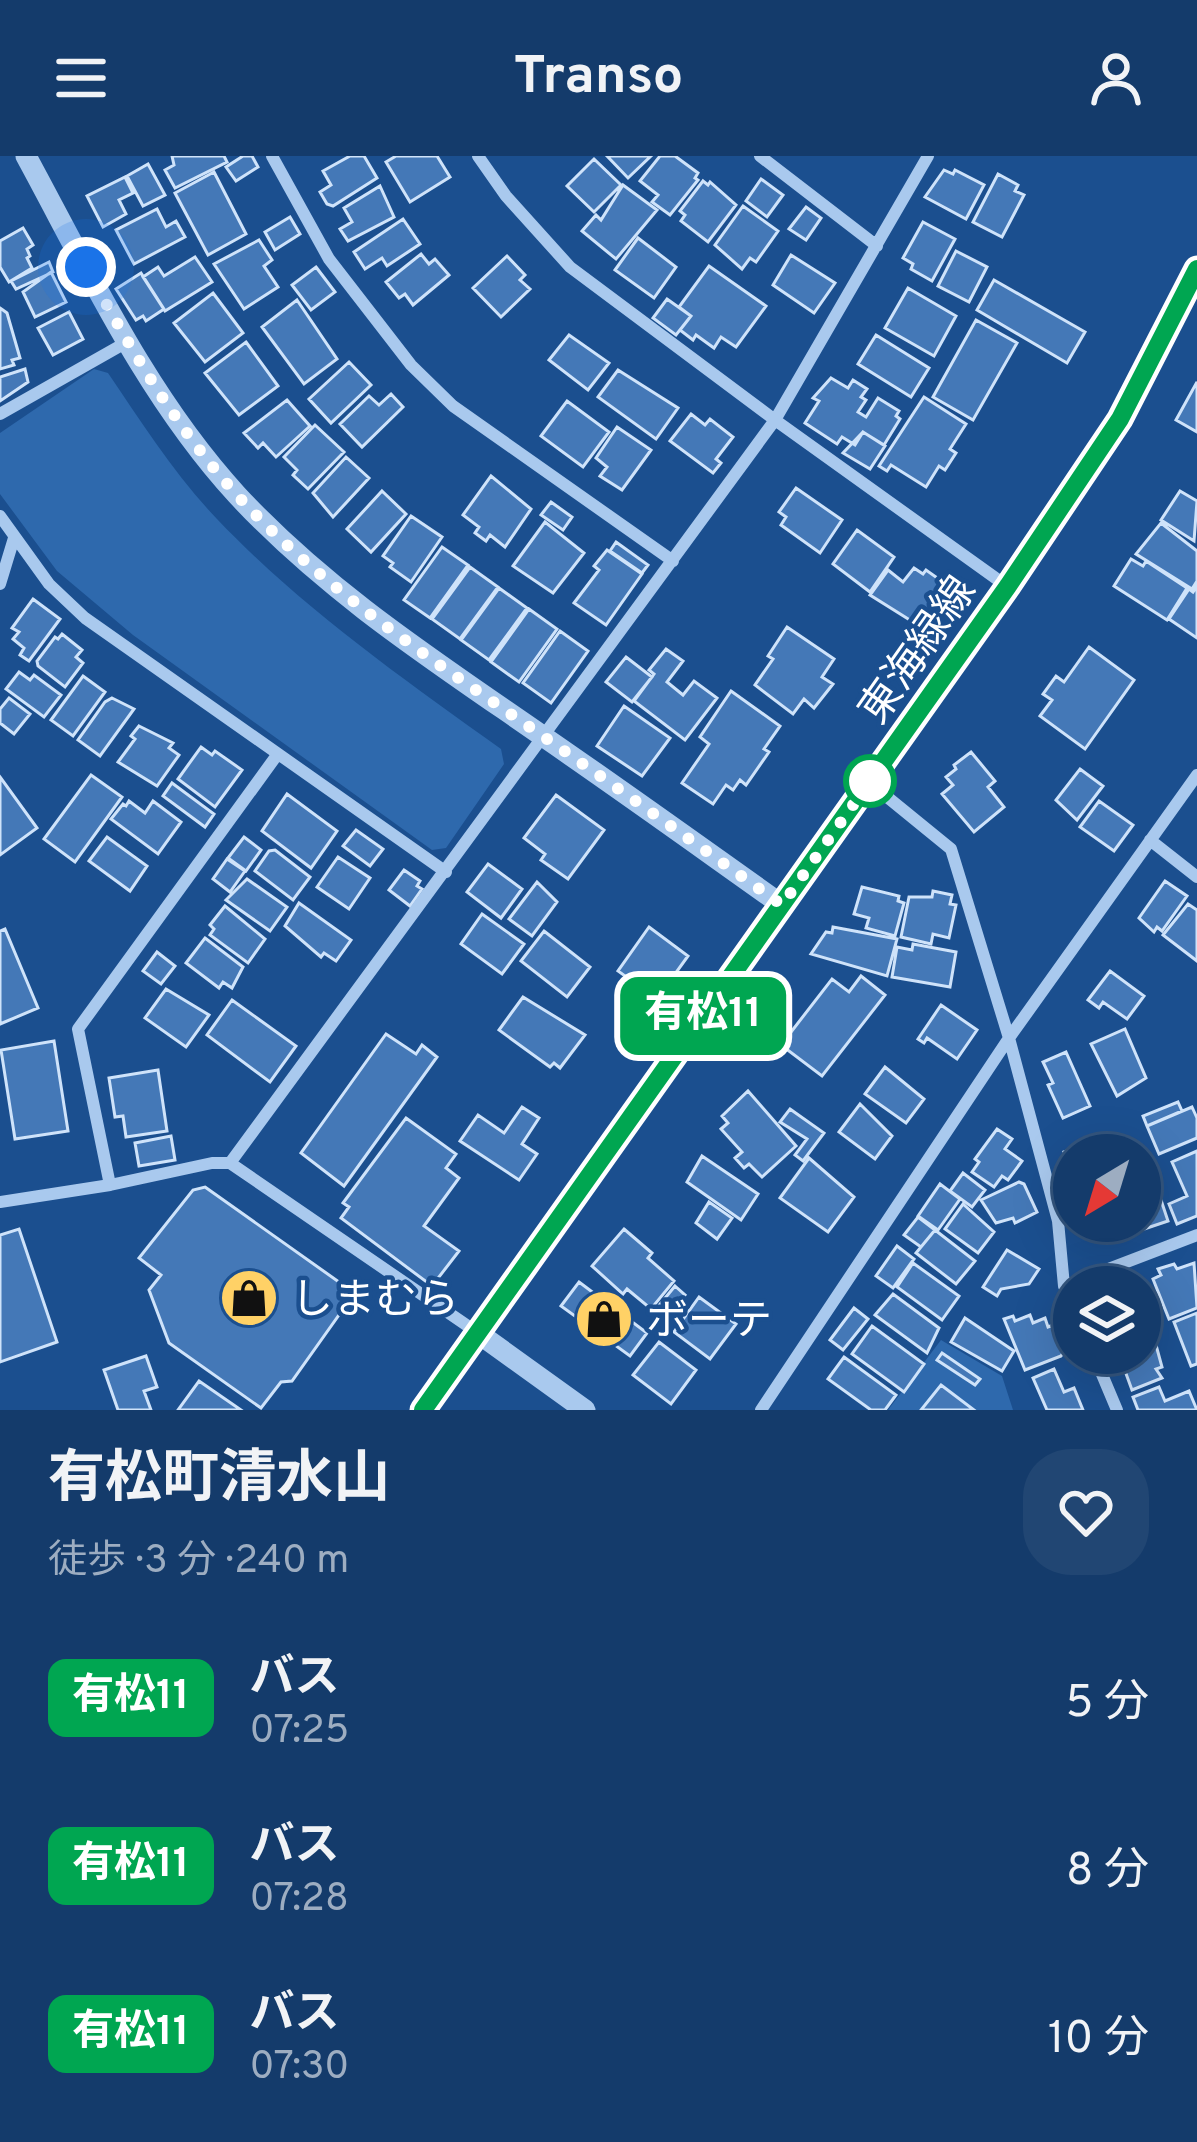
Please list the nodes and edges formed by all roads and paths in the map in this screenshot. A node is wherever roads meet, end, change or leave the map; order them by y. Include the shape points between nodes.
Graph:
1 (26, 156) edge
2 (272, 156) edge
3 (478, 156) edge
4 (760, 156) edge
5 (928, 156) edge
6 (877, 246) junction
7 (1197, 268) edge
8 (127, 341) junction
9 (0, 414) edge
10 (775, 421) junction
11 (0, 516) edge
12 (14, 538) junction
13 (673, 561) junction
14 (0, 584) edge
15 (1008, 586) junction
16 (544, 737) junction
17 (277, 755) junction
18 (1197, 775) edge
19 (869, 782) junction
20 (1150, 840) junction
21 (446, 872) junction
22 (1197, 878) edge
23 (782, 905) junction
24 (1009, 1038) junction
25 (230, 1163) junction
26 (110, 1185) junction
27 (0, 1202) edge
28 (1197, 1235) edge
29 (1062, 1266) edge
30 (1116, 1266) edge
31 (478, 1333) junction
32 (1102, 1374) edge
33 (423, 1410) edge
34 (585, 1410) edge
35 (761, 1410) edge
36 (1118, 1410) edge

1 - 8 street
2 - 13 street via 329,259 411,365 453,406
3 - 10 street via 570,267
4 - 6 street
5 - 6 street
6 - 10 street
7 - 15 main road, 東海緑線 via 1120,419
8 - 9 street
8 - 16 street via 235,493 309,566
10 - 13 street
10 - 15 street
11 - 12 street
12 - 14 street
12 - 17 street via 85,618
13 - 16 street
15 - 19 main road, 東海緑線
16 - 21 street
16 - 23 street
17 - 21 street
17 - 26 street via 78,1029
18 - 20 street
19 - 23 main road, 東海緑線
19 - 24 street via 951,850
20 - 22 street
20 - 24 street
21 - 25 street
23 - 31 main road, 東海緑線
24 - 29 street via 1058,1221
24 - 35 street
25 - 26 street
25 - 31 street
26 - 27 street
28 - 30 street
31 - 33 main road, 東海緑線
31 - 34 street
32 - 36 street

